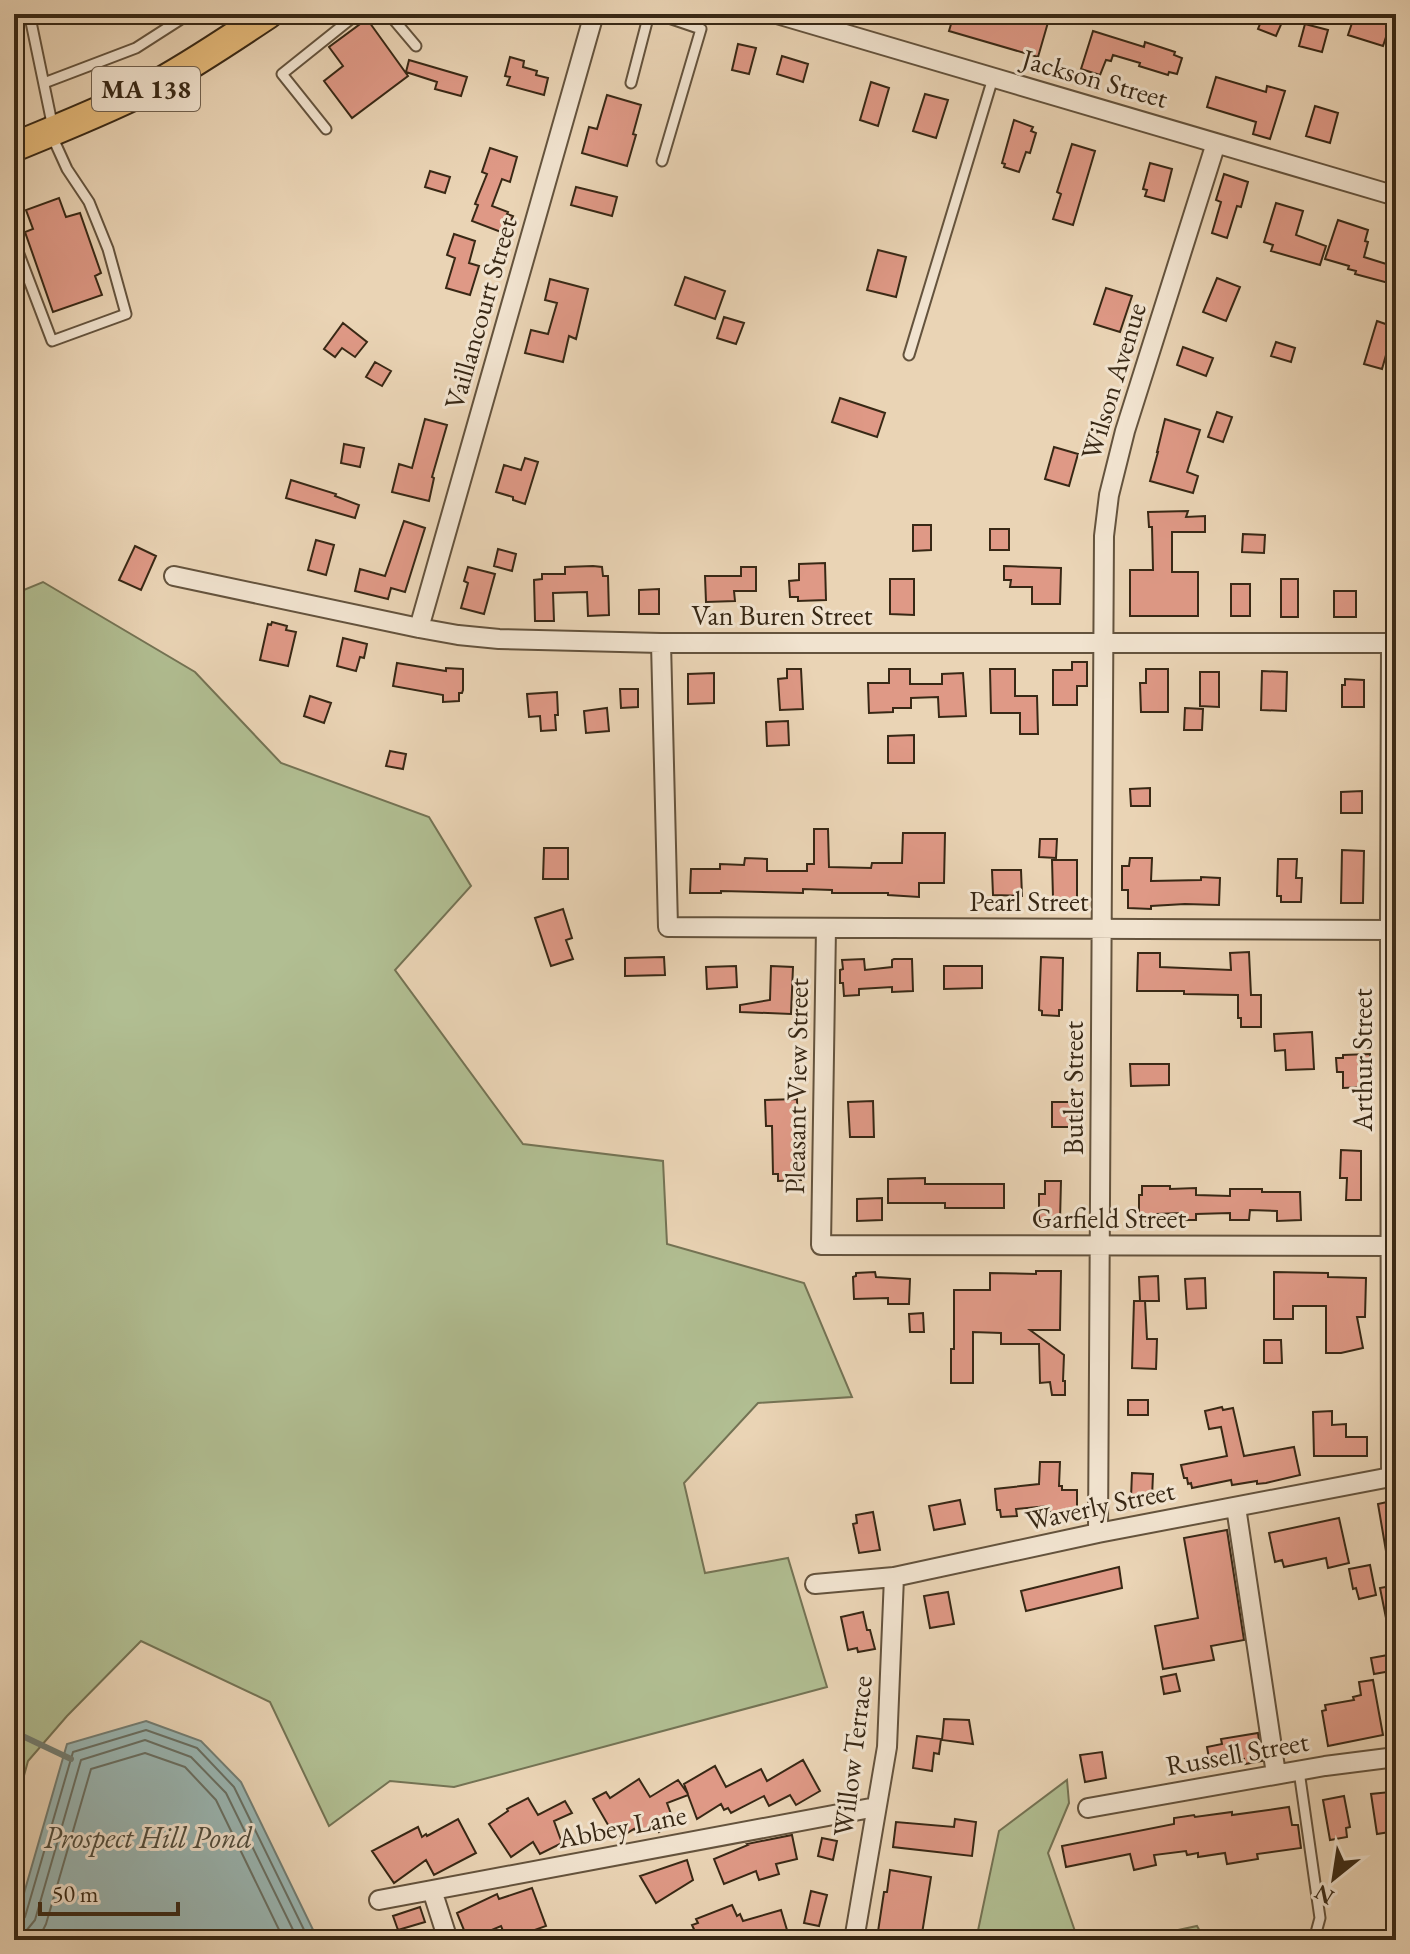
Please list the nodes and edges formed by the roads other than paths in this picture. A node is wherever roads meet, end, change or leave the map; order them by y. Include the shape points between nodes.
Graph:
1 (35, 14) edge
2 (189, 14) edge
3 (266, 14) edge
4 (357, 14) edge
5 (389, 14) edge
6 (594, 14) edge
7 (649, 14) edge
8 (657, 14) edge
9 (777, 14) edge
10 (416, 46) dead end
11 (993, 78) junction
12 (44, 83) junction
13 (631, 83) dead end
14 (326, 129) dead end
15 (52, 131) junction
16 (18, 142) edge
17 (1216, 143) junction
18 (662, 161) dead end
19 (1396, 196) edge
20 (14, 241) edge
21 (909, 355) dead end
22 (174, 576) dead end
23 (419, 628) junction
24 (661, 643) junction
25 (1104, 643) junction
26 (1393, 643) edge
27 (826, 928) junction
28 (1102, 929) junction
29 (1390, 930) junction
30 (1393, 1086) edge
31 (821, 1245) joint
32 (1100, 1246) junction
33 (1394, 1246) edge
34 (1394, 1476) edge
35 (1236, 1507) junction
36 (1098, 1533) junction
37 (894, 1577) junction
38 (815, 1584) dead end
39 (1396, 1757) edge
40 (1299, 1771) junction
41 (1276, 1774) junction
42 (876, 1807) junction
43 (1088, 1808) dead end
44 (432, 1890) junction
45 (379, 1900) dead end
46 (448, 1940) edge
47 (854, 1940) edge
48 (1314, 1940) edge

1 - 12 lane via 31,22
2 - 12 lane via 136,48
3 - 15 main road, MA 138 via 154,85
4 - 14 lane via 282,74
5 - 10 lane
6 - 23 street, Vaillancourt Street
7 - 13 lane
8 - 18 lane via 701,29
9 - 11 street, Jackson Street
11 - 17 street, Jackson Street
11 - 21 lane
12 - 15 lane
15 - 16 main road, MA 138
15 - 20 lane via 67,169 89,202 126,314 52,341
17 - 19 street, Jackson Street
17 - 25 street, Wilson Avenue via 1113,474 1103,557
22 - 23 street, Van Buren Street
23 - 24 street, Van Buren Street via 499,639
24 - 25 street, Van Buren Street
24 - 27 street, Pearl Street via 668,927
25 - 26 street, Van Buren Street
25 - 28 street, Butler Street
26 - 29 street, Arthur Street
27 - 28 street, Pearl Street
27 - 31 street, Pleasant View Street
28 - 29 street, Pearl Street
28 - 32 street, Butler Street
29 - 30 street, Arthur Street
30 - 33 street, Arthur Street
31 - 32 street, Garfield Street
32 - 33 street, Garfield Street
32 - 36 street, Butler Street
33 - 34 street, Arthur Street
34 - 35 street, Waverly Street
35 - 36 street, Waverly Street
35 - 41 street
36 - 37 street, Waverly Street
37 - 38 street, Waverly Street
37 - 42 street, Willow Terrace via 888,1737
39 - 40 street, Russell Street
40 - 41 street, Russell Street
40 - 48 lane via 1320,1918
41 - 43 street, Russell Street
42 - 44 street, Abbey Lane
42 - 47 street, Willow Terrace
44 - 45 street, Abbey Lane
44 - 46 street

